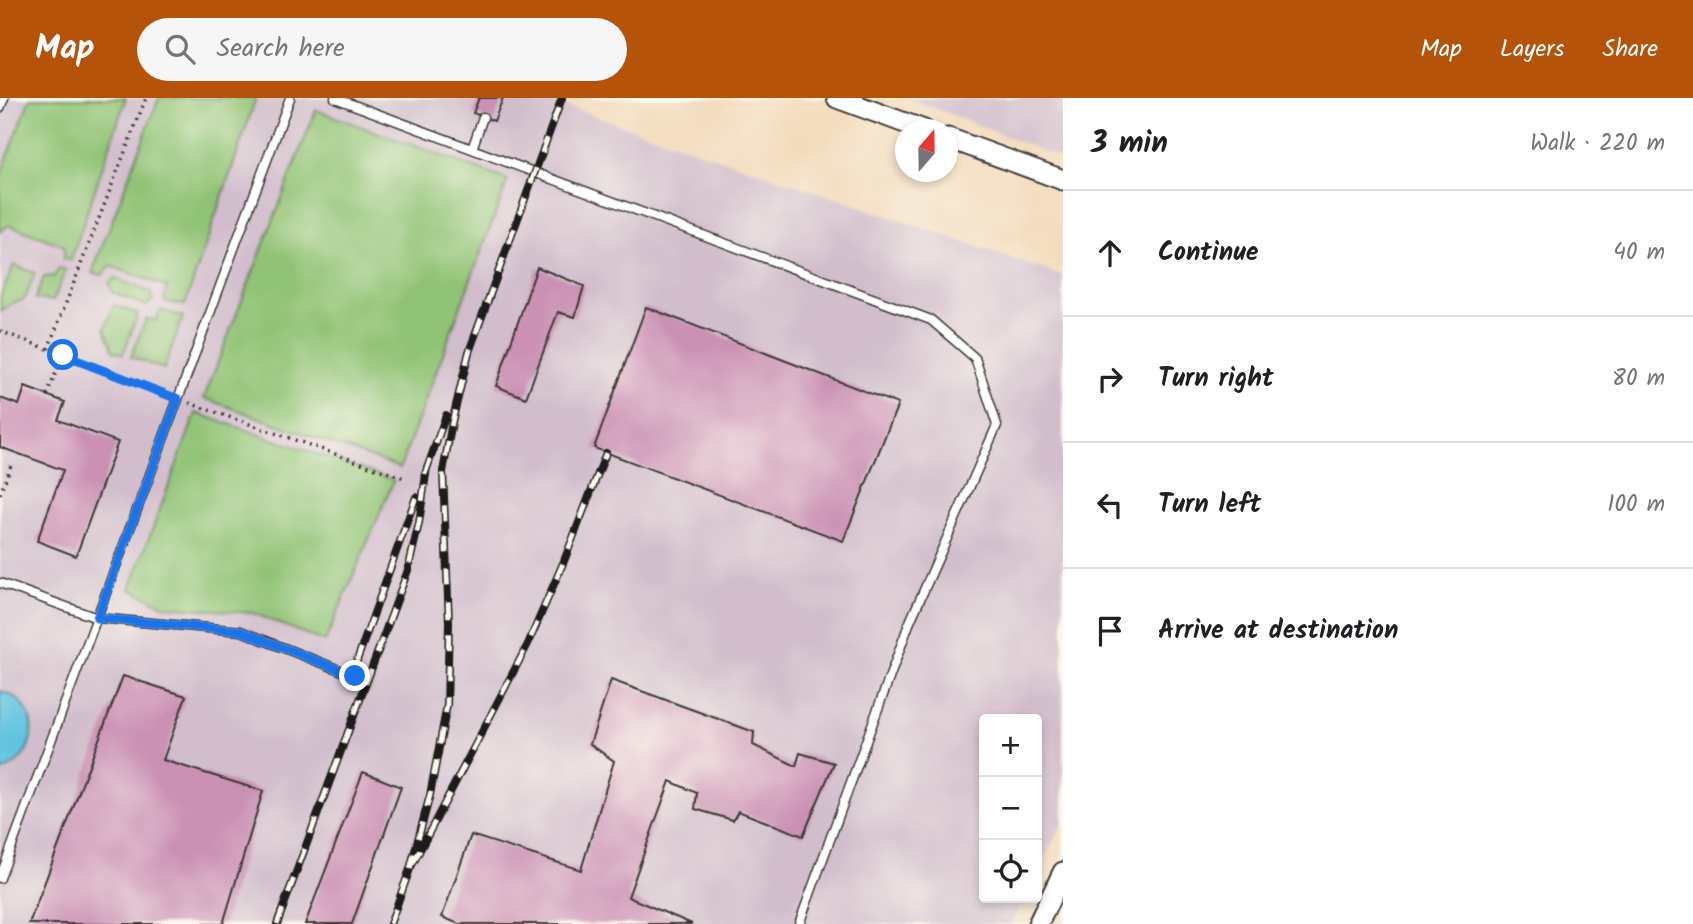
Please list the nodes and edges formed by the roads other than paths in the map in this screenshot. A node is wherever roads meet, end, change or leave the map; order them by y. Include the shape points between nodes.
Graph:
1 (4, 98) edge
2 (290, 98) edge
3 (335, 98) edge
4 (837, 98) edge
5 (0, 108) edge
6 (483, 117) dead end
7 (895, 120) edge
8 (958, 142) edge
9 (472, 149) junction
10 (1063, 180) edge
11 (0, 583) edge
12 (97, 618) junction
13 (355, 676) dead end
14 (1063, 872) edge
15 (0, 878) edge
16 (799, 924) edge
17 (1038, 924) edge

1 - 5 lane
2 - 12 lane
3 - 9 lane
4 - 7 street
6 - 9 lane
8 - 10 street
9 - 16 lane via 931,320 975,358 997,425 909,624
11 - 12 lane
12 - 13 lane via 241,631
12 - 15 lane
14 - 17 street

